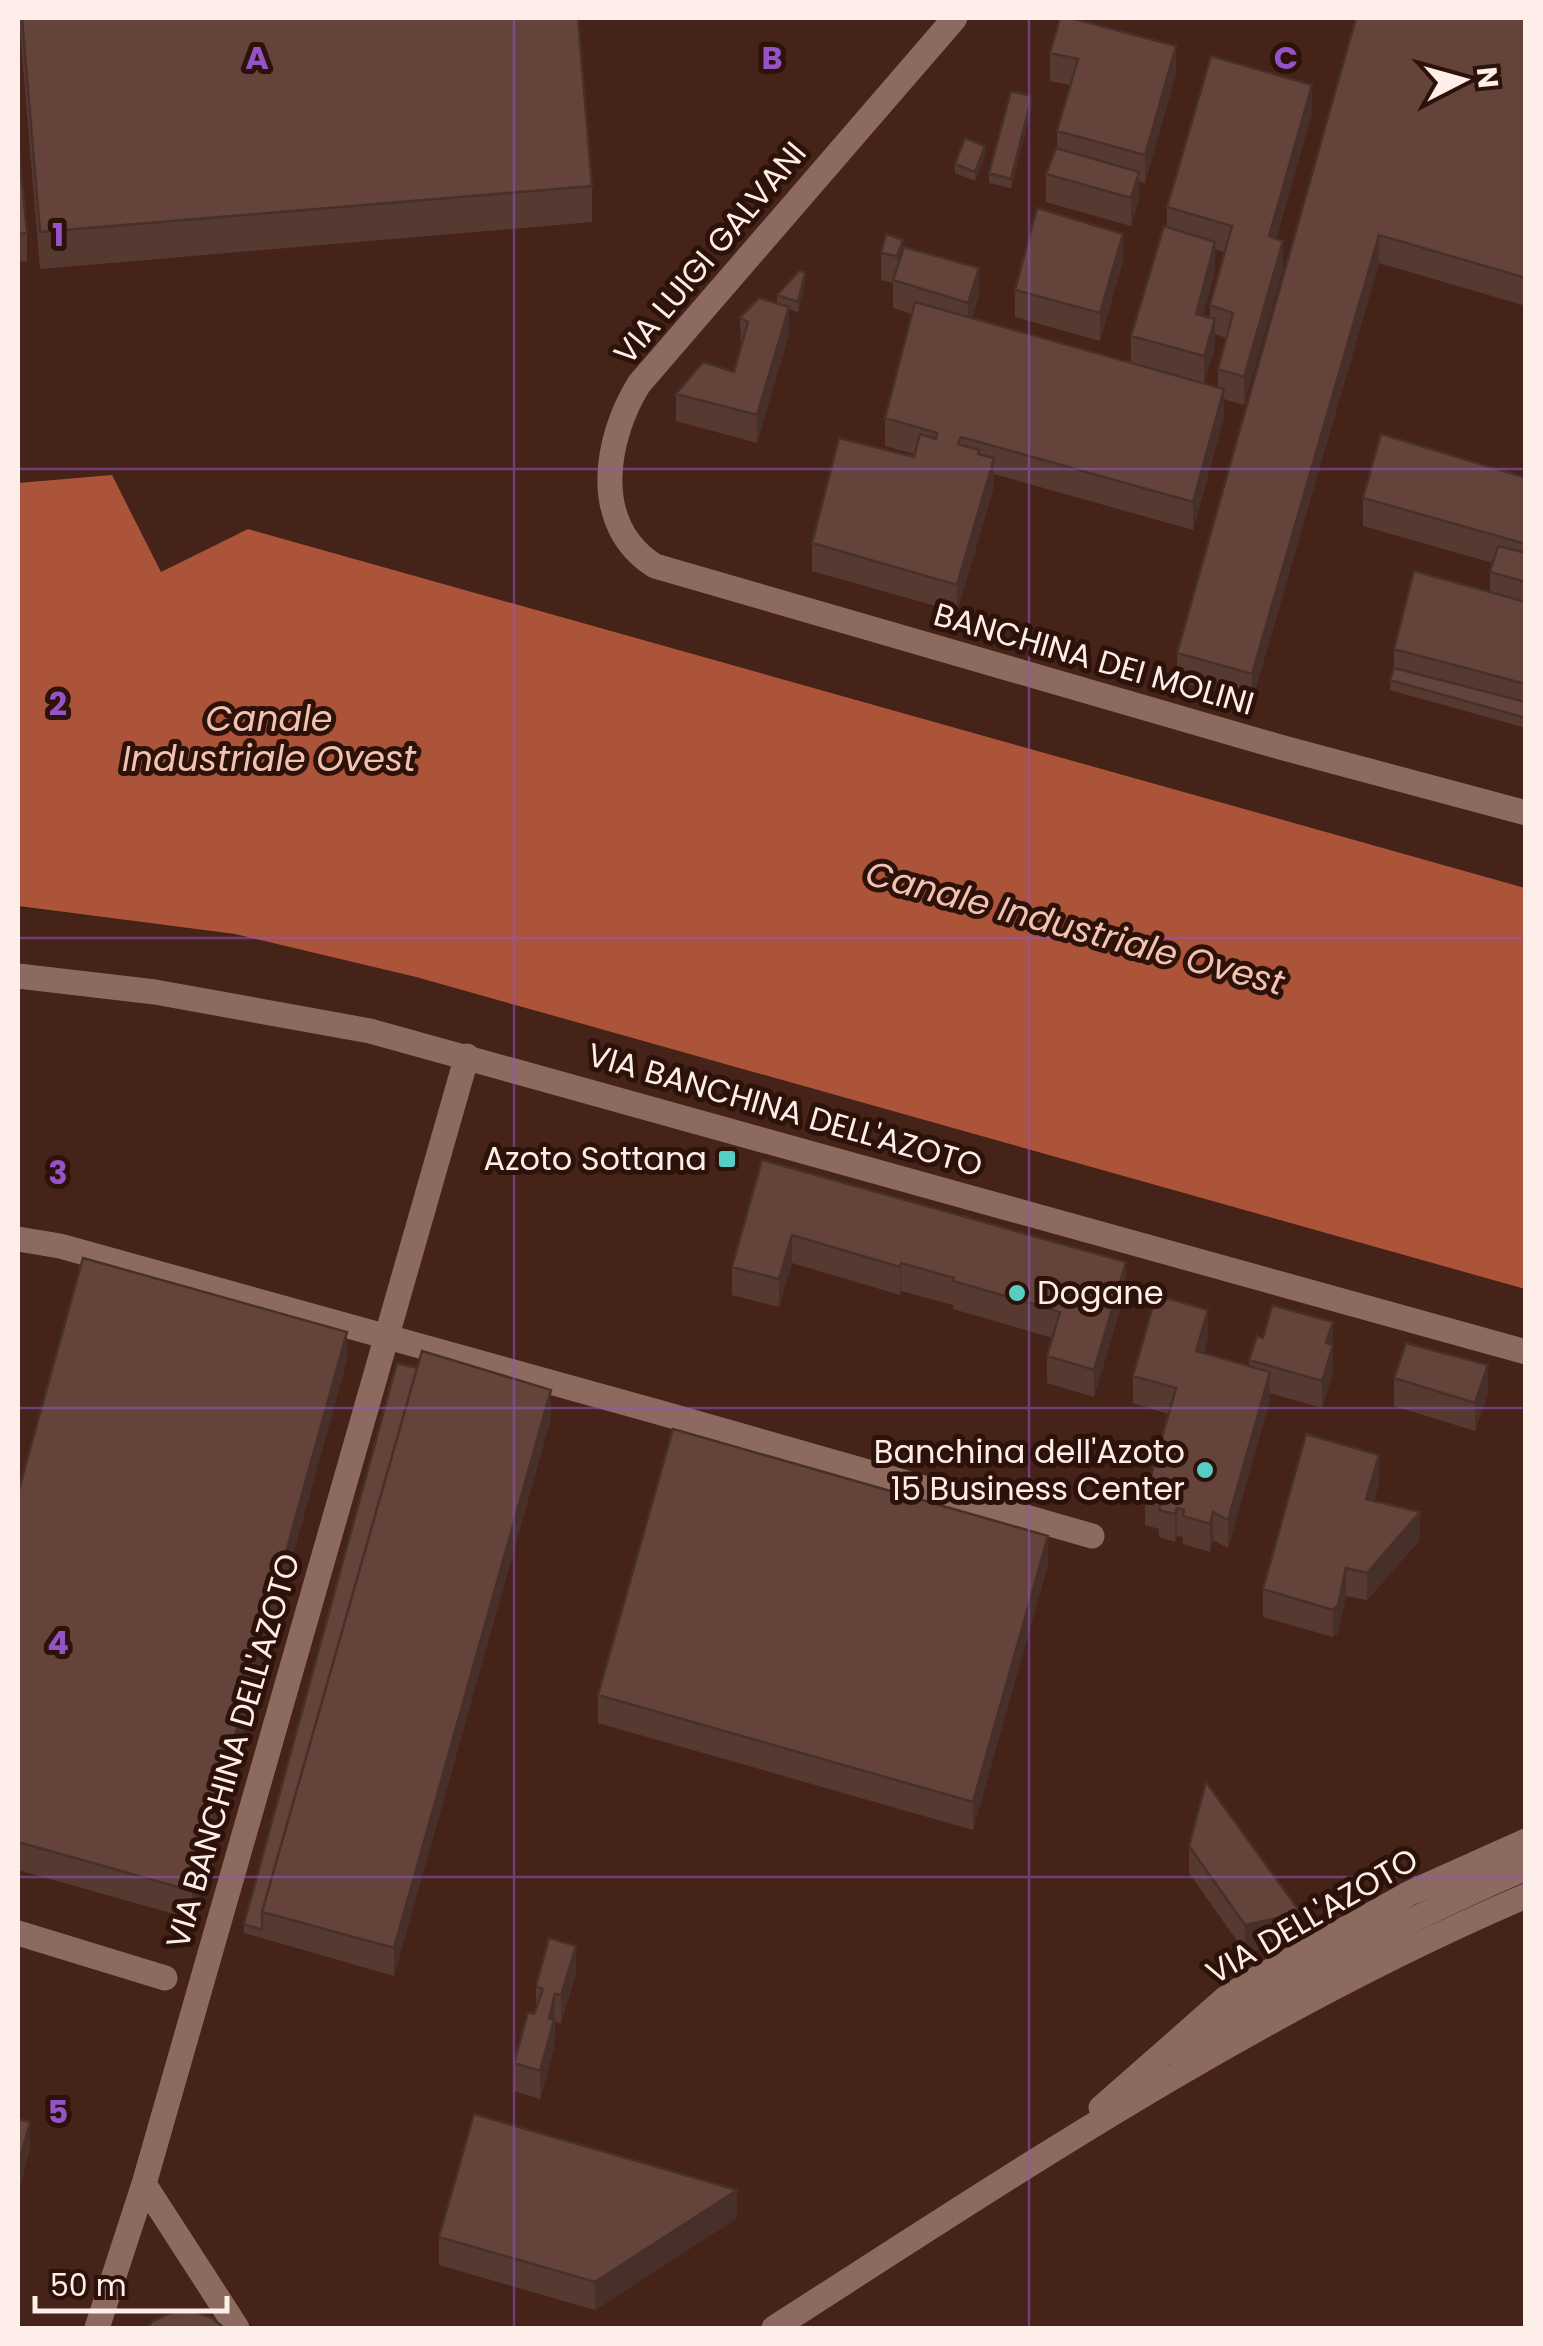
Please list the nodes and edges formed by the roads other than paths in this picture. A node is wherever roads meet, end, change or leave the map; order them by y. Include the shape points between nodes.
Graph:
1 (956, 18) edge
2 (646, 560) joint
3 (1526, 813) edge
4 (18, 976) edge
5 (466, 1056) junction
6 (18, 1239) edge
7 (386, 1335) junction
8 (1526, 1352) edge
9 (1092, 1536) dead end
10 (1526, 1841) edge
11 (1526, 1868) edge
12 (1526, 1896) edge
13 (18, 1933) edge
14 (165, 1978) dead end
15 (1055, 2148) junction
16 (144, 2184) junction
17 (97, 2328) edge
18 (237, 2328) edge
19 (774, 2328) edge

1 - 2 street, VIA LUIGI GALVANI via 700,310 629,401 614,438 611,502 624,534
2 - 3 street, BANCHINA DEI MOLINI
4 - 5 street, VIA BANCHINA DELL'AZOTO via 155,992 370,1031
5 - 7 street, VIA BANCHINA DELL'AZOTO
5 - 8 street, VIA BANCHINA DELL'AZOTO
6 - 7 street
7 - 9 street
7 - 16 street, VIA BANCHINA DELL'AZOTO
10 - 15 street, VIA DELL'AZOTO via 1410,1893 1241,1988
11 - 15 street, VIA DELL'AZOTO via 1416,1918 1251,2008
12 - 15 street, VIA DELL'AZOTO via 1312,1999
13 - 14 street
15 - 19 street, VIA DELL'AZOTO
16 - 17 street, VIA BANCHINA DELL'AZOTO
16 - 18 street

